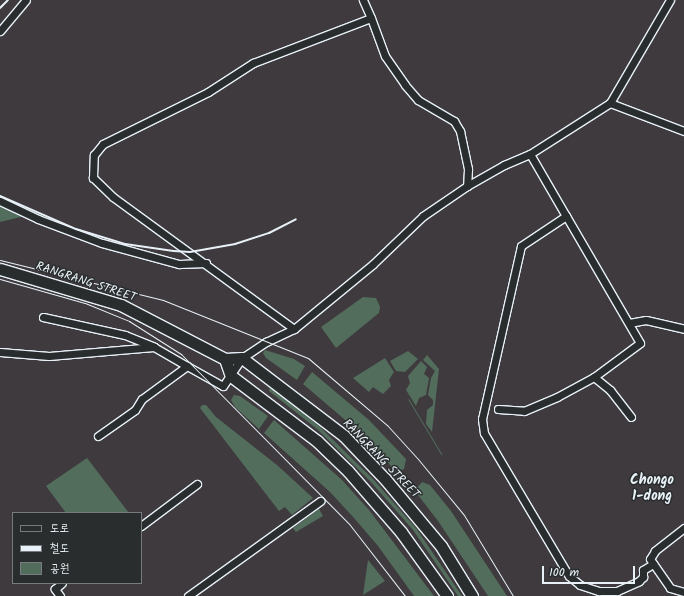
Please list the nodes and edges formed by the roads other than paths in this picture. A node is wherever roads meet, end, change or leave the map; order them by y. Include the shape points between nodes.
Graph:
1 (26, 0) edge
2 (363, 0) edge
3 (670, 0) edge
4 (371, 18) junction
5 (0, 31) edge
6 (610, 102) junction
7 (684, 131) edge
8 (530, 154) junction
9 (467, 186) junction
10 (0, 201) edge
11 (566, 216) junction
12 (207, 263) junction
13 (0, 269) edge
14 (42, 317) dead end
15 (629, 323) junction
16 (294, 329) junction
17 (684, 330) edge
18 (154, 347) junction
19 (0, 352) edge
20 (242, 358) junction
21 (225, 359) junction
22 (187, 366) junction
23 (231, 376) junction
24 (594, 377) junction
25 (498, 410) dead end
26 (631, 417) dead end
27 (98, 436) dead end
28 (197, 484) dead end
29 (320, 501) dead end
30 (142, 525) edge
31 (684, 528) edge
32 (653, 564) junction
33 (61, 584) edge
34 (684, 592) edge
35 (60, 596) edge
36 (188, 596) edge
37 (447, 596) edge
38 (472, 596) edge

1 - 5 street
2 - 4 street
3 - 6 street
4 - 9 street via 385,56 405,85 418,100 454,121 460,131 468,169
4 - 12 street via 253,63 208,92 103,144 94,155 93,178 113,197
6 - 7 street
6 - 8 street
8 - 9 street
8 - 11 street
9 - 16 street via 422,216 373,264
10 - 12 street via 38,219 102,243 179,264
11 - 15 street
11 - 32 street via 521,246 482,419 484,433 569,576 580,585 617,591 639,581 643,577 643,570
12 - 16 street
13 - 21 main road, RANGRANG STREET via 120,305
14 - 18 street via 125,335
15 - 17 street via 646,320
15 - 24 street via 640,343
16 - 20 street via 266,342
18 - 19 street via 49,356
18 - 22 street
20 - 21 main road
20 - 23 street
20 - 38 main road, RANGRANG STREET via 338,432 380,473 423,522
21 - 23 main road
22 - 23 street via 223,386
22 - 27 street via 142,399 135,410
23 - 37 main road via 317,441 348,471 402,532
24 - 25 street via 524,411
24 - 26 street via 610,390
28 - 30 street
29 - 36 street
31 - 32 street via 655,551 650,559
32 - 34 street via 670,588
33 - 35 street via 55,589

